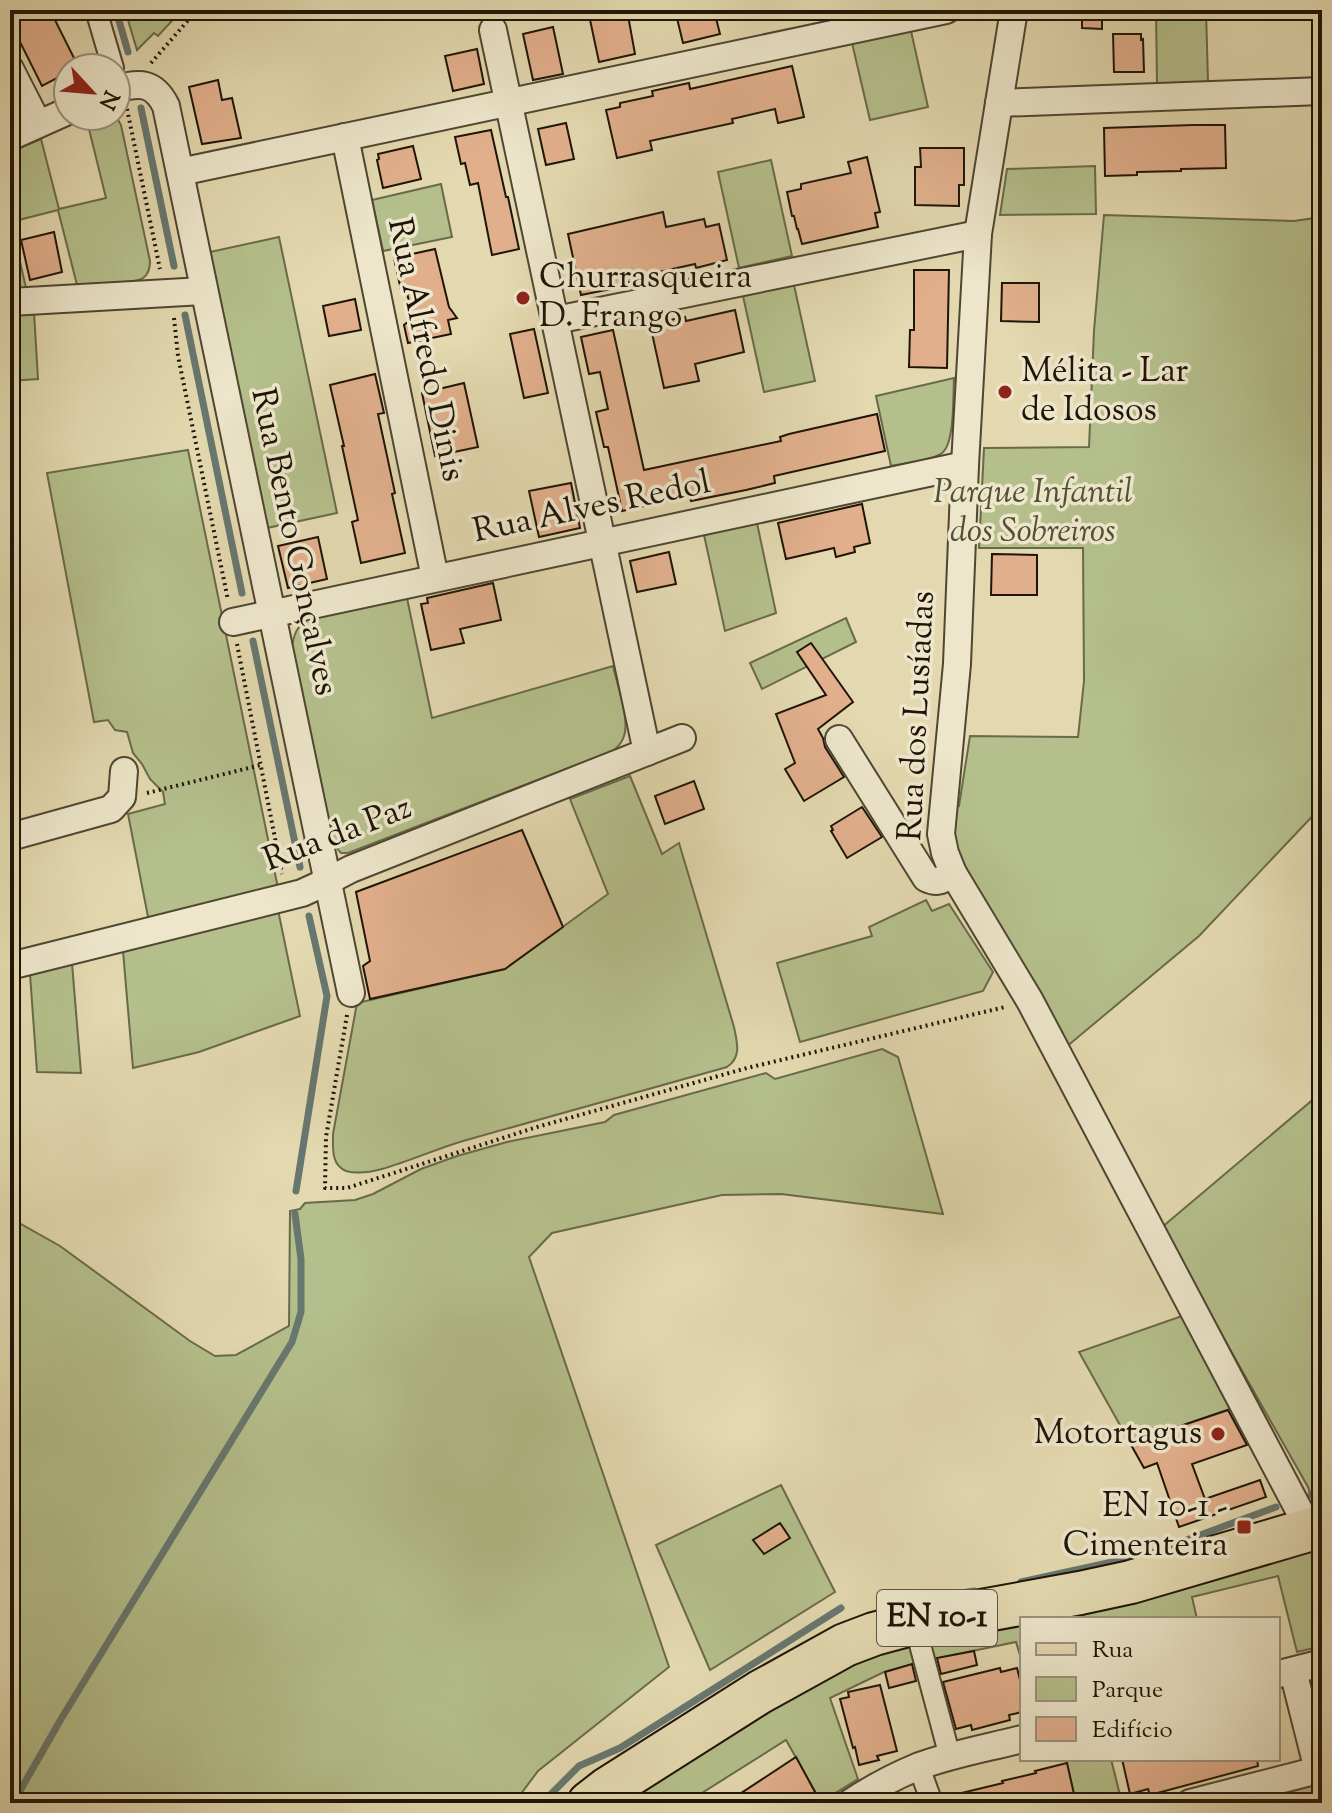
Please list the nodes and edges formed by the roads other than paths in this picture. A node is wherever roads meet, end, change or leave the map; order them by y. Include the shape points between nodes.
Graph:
1 (96, 10) edge
2 (946, 10) edge
3 (1014, 10) edge
4 (493, 30) dead end
5 (109, 52) edge
6 (10, 69) edge
7 (132, 84) edge
8 (1322, 91) edge
9 (508, 102) junction
10 (999, 103) junction
11 (52, 118) edge
12 (38, 124) junction
13 (10, 137) edge
14 (345, 137) junction
15 (180, 172) junction
16 (978, 234) junction
17 (194, 292) junction
18 (10, 302) edge
19 (556, 320) junction
20 (965, 465) junction
21 (603, 543) junction
22 (435, 578) junction
23 (272, 612) junction
24 (233, 622) road end
25 (682, 738) dead end
26 (839, 739) dead end
27 (647, 752) junction
28 (124, 771) dead end
29 (10, 837) edge
30 (953, 873) junction
31 (326, 882) junction
32 (10, 966) edge
33 (351, 993) road end
34 (1316, 1527) edge
35 (918, 1637) dead end
36 (1322, 1663) edge
37 (1285, 1673) edge
38 (1020, 1740) edge
39 (950, 1757) junction
40 (919, 1767) junction
41 (1320, 1770) edge
42 (589, 1803) edge
43 (850, 1803) edge
44 (932, 1803) edge
45 (1190, 1803) edge

1 - 5 street
2 - 9 street
3 - 10 street, Rua dos Lusíadas
4 - 9 street
6 - 12 street
7 - 15 street, Rua Bento Gonçalves via 145,85 162,98
8 - 10 street
9 - 14 street
9 - 19 street
10 - 16 street, Rua dos Lusíadas
11 - 12 street
12 - 13 street
14 - 15 street
14 - 22 street, Rua Alfredo Dinis
15 - 17 street, Rua Bento Gonçalves
16 - 19 street
16 - 20 street, Rua dos Lusíadas
17 - 18 street
17 - 23 street, Rua Bento Gonçalves
19 - 21 street
20 - 21 street, Rua Alves Redol
20 - 30 street, Rua dos Lusíadas via 957,664 941,834
21 - 22 street, Rua Alves Redol
21 - 27 street
22 - 23 street, Rua Alves Redol
23 - 24 street, Rua Alves Redol
23 - 31 street, Rua Bento Gonçalves
25 - 27 street, Rua da Paz
26 - 30 street via 926,878 940,881
27 - 31 street, Rua da Paz
28 - 29 street via 122,797 111,809
30 - 34 street, Rua dos Lusíadas via 1030,1001
31 - 32 street, Rua da Paz via 302,893
31 - 33 street, Rua Bento Gonçalves
34 - 42 main road, EN 10-1 via 1131,1582 874,1634 760,1692
35 - 39 street
36 - 37 street
37 - 41 street
38 - 39 street
39 - 40 street
40 - 43 street
40 - 44 street
41 - 45 street

